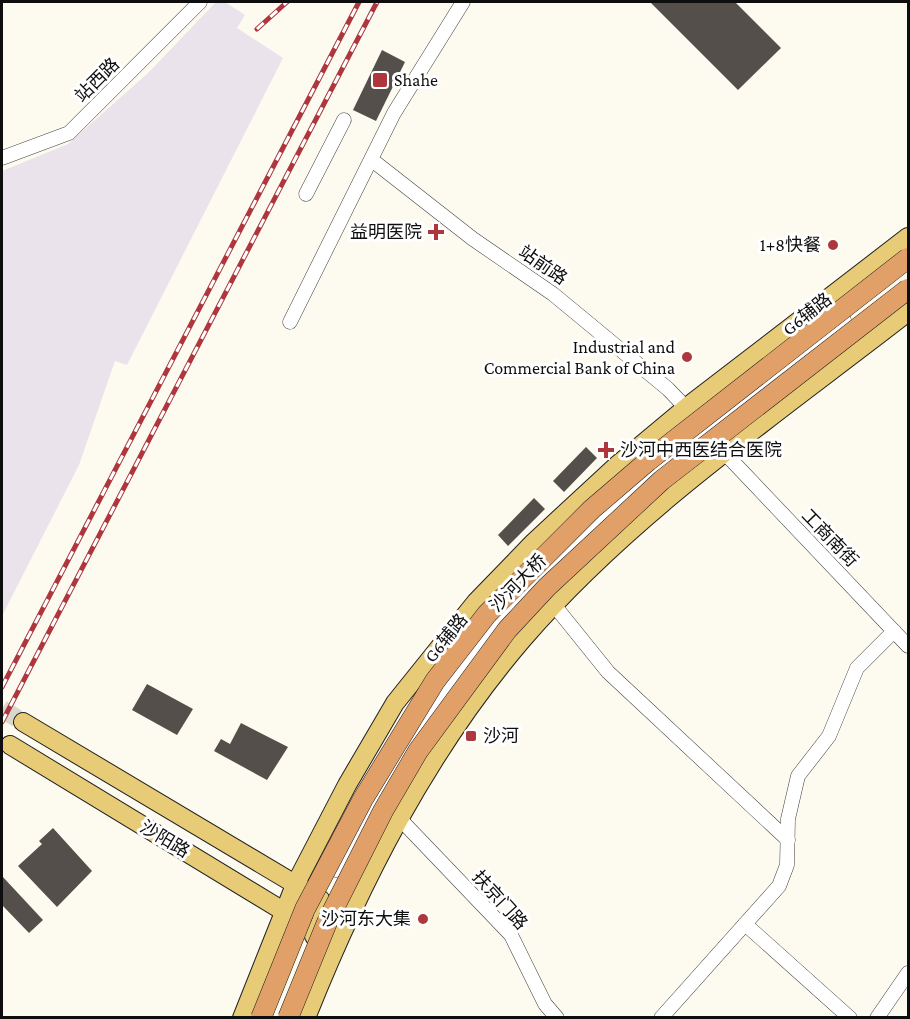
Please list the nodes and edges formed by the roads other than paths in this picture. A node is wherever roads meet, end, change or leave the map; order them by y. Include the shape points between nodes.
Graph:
1 (200, 2) edge
2 (462, 2) edge
3 (344, 120) dead end
4 (2, 158) edge
5 (372, 160) junction
6 (306, 194) dead end
7 (909, 237) edge
8 (888, 252) junction
9 (909, 258) edge
10 (909, 289) edge
11 (909, 312) edge
12 (290, 321) dead end
13 (687, 407) junction
14 (705, 430) junction
15 (725, 455) junction
16 (554, 605) junction
17 (894, 631) junction
18 (909, 646) edge
19 (23, 722) tunnel mouth
20 (10, 745) dead end
21 (399, 818) junction
22 (788, 840) junction
23 (295, 885) junction
24 (320, 899) junction
25 (284, 912) junction
26 (314, 922) junction
27 (745, 924) junction
28 (909, 973) edge
29 (286, 1013) edge
30 (242, 1017) edge
31 (261, 1017) edge
32 (268, 1017) edge
33 (306, 1017) edge
34 (557, 1017) edge
35 (661, 1017) edge
36 (850, 1017) edge
37 (877, 1017) edge

1 - 4 street, 站西路 via 69,133
2 - 5 street via 394,113
3 - 6 street
5 - 12 street
5 - 13 street, 站前路 via 473,239 553,294
7 - 8 main road, G6辅路
8 - 13 main road, G6辅路
8 - 14 street via 871,299
9 - 31 highway, 沙河大桥, bridge via 640,468 592,509 488,614 435,681 363,799 304,909
10 - 29 highway, 沙河大桥, bridge via 662,480 547,587 507,630 418,751 383,811
11 - 15 main road
13 - 14 street, 站前路
13 - 23 main road, G6辅路 via 534,542 448,635 395,703
14 - 15 street, 工商南街
14 - 24 street via 606,513 498,621 408,744
15 - 16 main road via 626,535
15 - 17 street, 工商南街
16 - 21 main road via 487,686
16 - 22 street via 608,672
17 - 18 street, 工商南街
17 - 22 street via 857,668 828,736 798,776 791,798
19 - 23 main road, 沙阳路
20 - 25 main road, 沙阳路
21 - 33 main road via 341,930
21 - 34 street, 扶京门路 via 511,935 545,1004
22 - 27 street via 787,866 779,886
23 - 24 main road, 沙阳路
23 - 25 main road, G6辅路
24 - 26 main road
25 - 26 main road, 沙阳路
25 - 30 main road, G6辅路
26 - 29 main road
26 - 32 street
27 - 35 street
27 - 36 street
28 - 37 street

